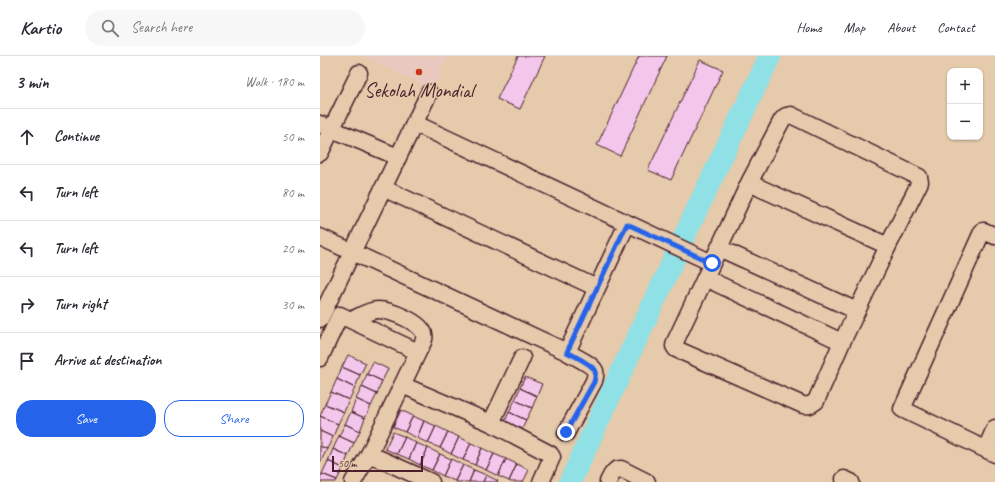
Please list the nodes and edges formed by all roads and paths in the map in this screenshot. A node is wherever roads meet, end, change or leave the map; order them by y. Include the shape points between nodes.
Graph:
1 (359, 73) dead end
2 (429, 92) dead end
3 (414, 123) junction
4 (326, 127) edge
5 (320, 153) edge
6 (398, 157) junction
7 (748, 183) junction
8 (383, 188) junction
9 (627, 224) junction
10 (995, 236) edge
11 (320, 237) edge
12 (888, 246) junction
13 (719, 248) junction
14 (352, 252) junction
15 (707, 260) junction
16 (705, 278) junction
17 (597, 288) junction
18 (857, 311) junction
19 (320, 319) edge
20 (352, 320) junction
21 (842, 342) junction
22 (418, 352) junction
23 (567, 352) junction
24 (320, 358) edge
25 (522, 358) dead end
26 (402, 385) junction
27 (491, 423) junction
28 (995, 428) edge
29 (566, 432) dead end
30 (990, 451) edge
31 (368, 454) junction
32 (353, 482) edge
33 (431, 482) edge
34 (541, 482) edge
35 (608, 482) edge
36 (647, 482) edge

1 - 4 street
2 - 3 street
3 - 6 street
3 - 9 street
4 - 5 street
4 - 6 street
6 - 8 street
7 - 12 street
7 - 12 street via 782,120 791,115 919,177 920,184
7 - 13 street
8 - 14 street
8 - 17 street
9 - 15 street
9 - 17 street
10 - 30 street via 982,232 902,409
11 - 14 street
12 - 18 street
13 - 15 street
13 - 18 street
14 - 19 street
14 - 23 street
15 - 16 street
16 - 21 street
16 - 21 street via 675,342 676,349 808,406 816,402
17 - 23 street
18 - 21 street
20 - 22 street
20 - 22 street via 370,311 396,313 420,327 424,334
20 - 24 street via 340,315
22 - 26 street
23 - 29 street via 592,367 595,376
25 - 27 street
26 - 27 street
26 - 31 street
27 - 34 street via 552,455
28 - 30 street
31 - 32 street
31 - 33 street
35 - 36 street via 617,469

